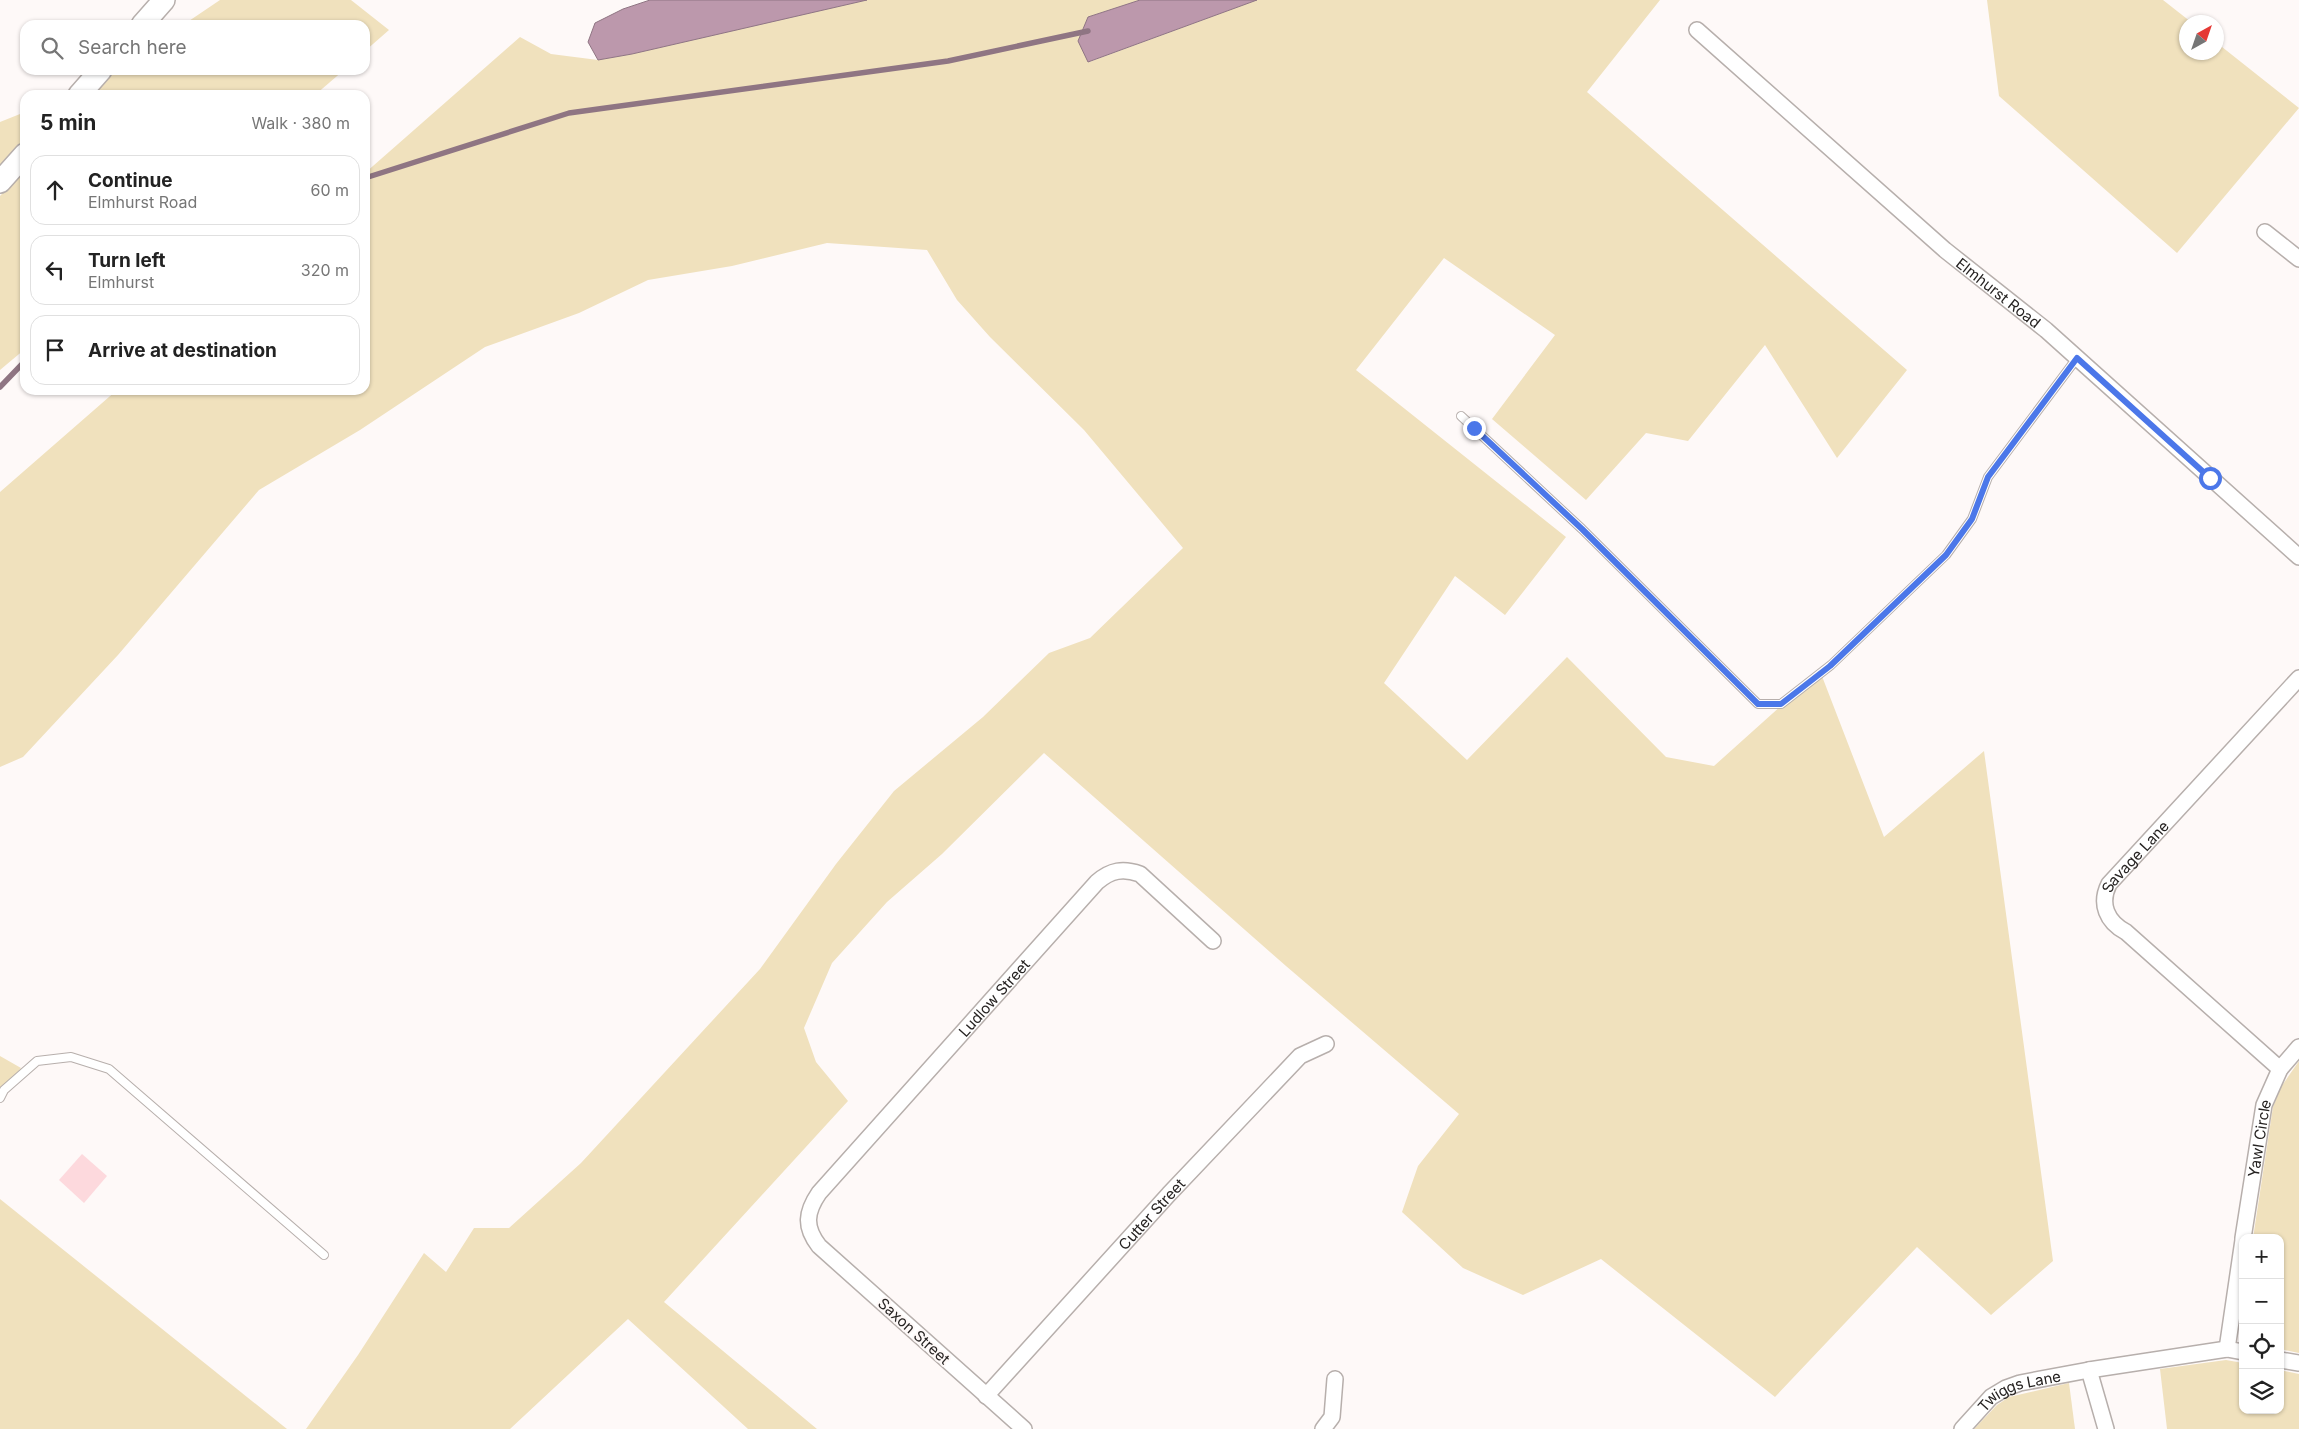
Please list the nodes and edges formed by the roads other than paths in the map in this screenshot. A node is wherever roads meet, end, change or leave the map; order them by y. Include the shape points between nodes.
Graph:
1 (164, 0) edge
2 (146, 20) edge
3 (1697, 30) dead end
4 (97, 75) edge
5 (83, 90) edge
6 (20, 160) edge
7 (0, 182) edge
8 (2265, 232) dead end
9 (2299, 259) edge
10 (2077, 358) junction
11 (1460, 416) dead end
12 (2299, 557) edge
13 (2299, 678) edge
14 (1214, 941) dead end
15 (1326, 1044) dead end
16 (2299, 1047) edge
17 (2280, 1069) junction
18 (0, 1098) edge
19 (809, 1229) joint
20 (2244, 1234) edge
21 (324, 1255) dead end
22 (2239, 1266) edge
23 (2227, 1349) junction
24 (2239, 1351) edge
25 (2284, 1361) edge
26 (2299, 1363) edge
27 (2089, 1370) junction
28 (1335, 1379) dead end
29 (986, 1396) junction
30 (1024, 1429) edge
31 (1323, 1429) edge
32 (1962, 1429) edge
33 (2106, 1429) edge

1 - 2 street
3 - 10 street, Elmhurst Road via 1945,250
4 - 5 street
6 - 7 street
8 - 9 street
10 - 11 lane via 1988,477 1972,519 1946,555 1830,666 1781,704 1758,704 1582,529
10 - 12 street, Elmhurst Road
13 - 17 street, Savage Lane via 2109,884 2104,903 2108,917 2116,927 2126,932
14 - 19 street, Ludlow Street via 1140,874 1116,870 1106,874 819,1193 810,1206
15 - 29 street, Cutter Street via 1300,1056 1169,1194
16 - 17 street, Yawl Circle
17 - 20 street, Yawl Circle via 2262,1113
18 - 21 lane via 4,1090 36,1061 71,1056 109,1069
19 - 29 street, Saxon Street via 819,1246
22 - 23 street, Yawl Circle
23 - 24 street
23 - 27 street
25 - 26 street
27 - 32 street, Twiggs Lane via 2006,1388 1991,1397
27 - 33 street
28 - 31 street via 1332,1417
29 - 30 street, Saxon Street

